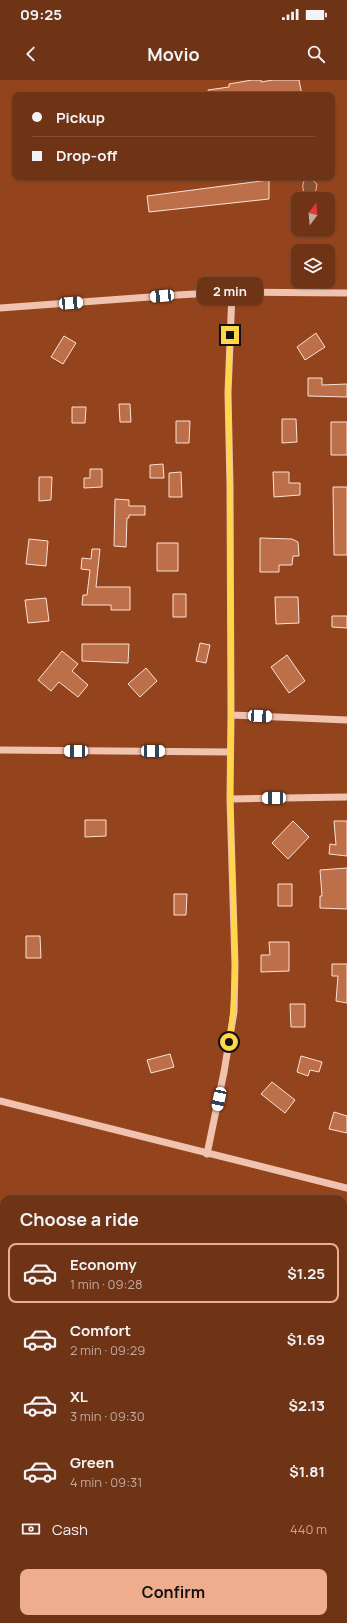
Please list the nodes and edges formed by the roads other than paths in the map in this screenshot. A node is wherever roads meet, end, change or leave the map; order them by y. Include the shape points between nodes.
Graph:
1 (232, 292) junction
2 (347, 293) edge
3 (0, 308) edge
4 (231, 715) junction
5 (347, 720) edge
6 (0, 750) edge
7 (230, 752) junction
8 (347, 797) edge
9 (230, 799) junction
10 (0, 1101) edge
11 (207, 1154) junction
12 (347, 1188) edge

1 - 2 street
1 - 3 street
1 - 4 street via 228,393
4 - 5 street
4 - 7 street
6 - 7 street
7 - 9 street
8 - 9 street
9 - 11 street via 234,1012
10 - 11 street
11 - 12 street

